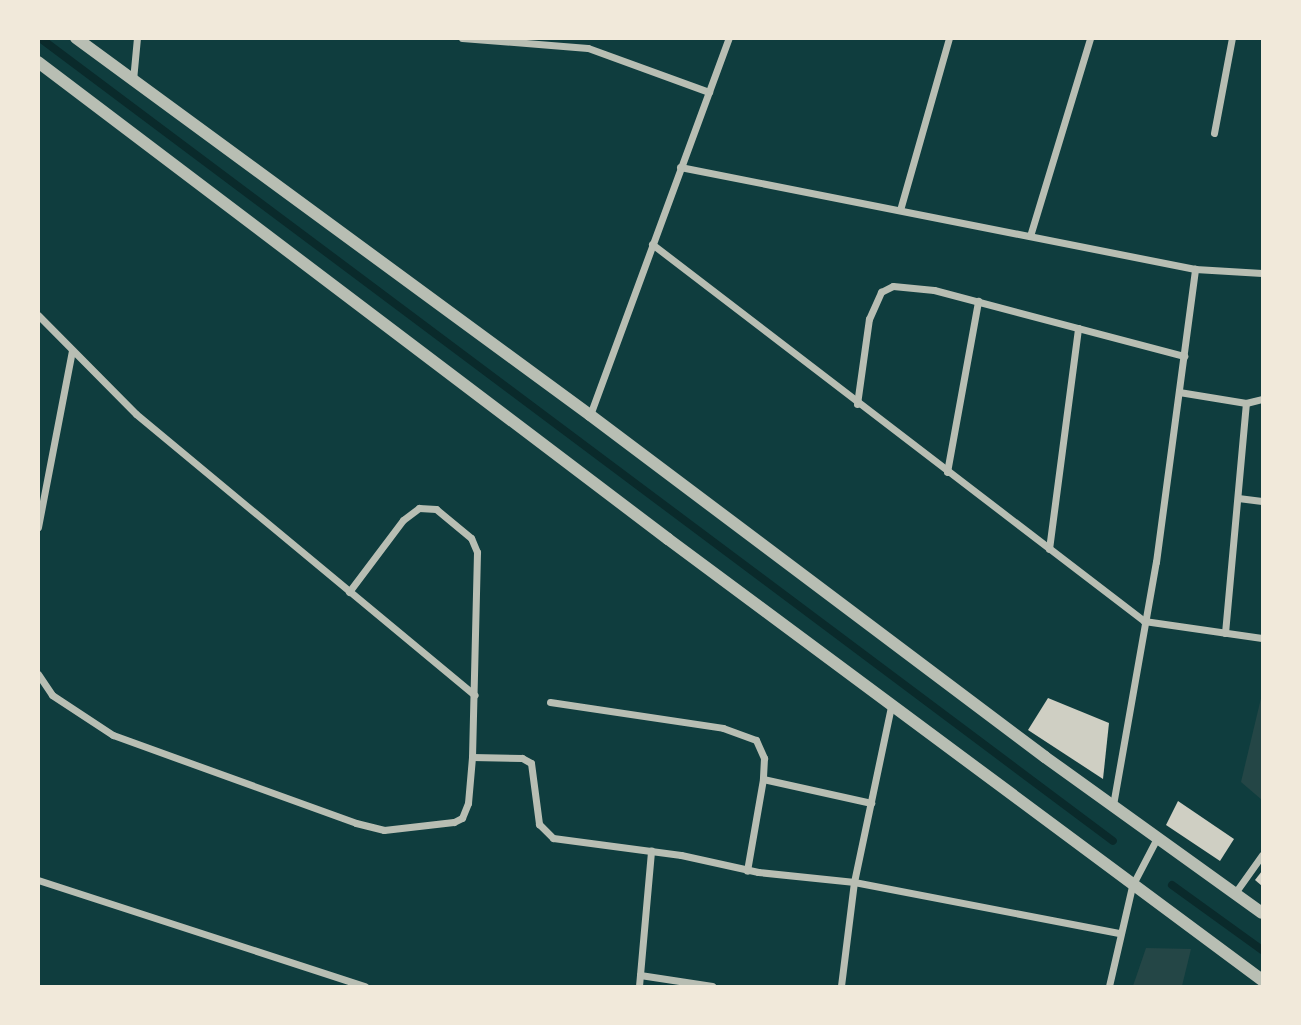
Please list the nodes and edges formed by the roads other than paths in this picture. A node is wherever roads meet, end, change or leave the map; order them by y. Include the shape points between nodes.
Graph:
1 (76, 38) edge
2 (138, 38) edge
3 (463, 38) edge
4 (729, 38) edge
5 (949, 38) edge
6 (1090, 38) edge
7 (1232, 38) edge
8 (38, 62) edge
9 (133, 80) junction
10 (709, 92) junction
11 (1214, 133) dead end
12 (680, 167) junction
13 (900, 210) junction
14 (1030, 236) junction
15 (652, 244) junction
16 (1195, 269) junction
17 (1262, 273) edge
18 (978, 302) junction
19 (38, 315) edge
20 (1078, 328) junction
21 (72, 351) junction
22 (1184, 356) junction
23 (1179, 392) junction
24 (1262, 399) edge
25 (1246, 403) junction
26 (857, 404) junction
27 (590, 415) junction
28 (947, 472) junction
29 (1238, 498) junction
30 (1262, 501) edge
31 (38, 527) edge
32 (1049, 549) junction
33 (349, 592) junction
34 (1144, 621) junction
35 (1225, 633) junction
36 (1262, 638) edge
37 (38, 674) edge
38 (474, 695) junction
39 (550, 702) dead end
40 (891, 706) junction
41 (472, 757) junction
42 (762, 779) junction
43 (871, 803) junction
44 (1113, 805) junction
45 (1158, 836) junction
46 (651, 851) junction
47 (1262, 855) edge
48 (747, 871) junction
49 (38, 880) edge
50 (854, 881) junction
51 (1132, 886) junction
52 (1235, 893) junction
53 (1262, 912) edge
54 (1120, 933) junction
55 (640, 975) junction
56 (1262, 980) edge
57 (365, 986) edge
58 (639, 986) edge
59 (712, 986) edge
60 (841, 986) edge
61 (1109, 986) edge

1 - 9 street
2 - 9 street
3 - 10 street via 588,48
4 - 10 street
5 - 13 street
6 - 14 street
7 - 11 street
8 - 40 street
9 - 27 street
10 - 12 street
12 - 13 street
12 - 15 street
13 - 14 street
14 - 16 street
15 - 26 street
15 - 27 street
16 - 17 street
16 - 22 street
18 - 20 street
18 - 26 street via 893,286 881,292 869,319
18 - 28 street
19 - 21 street
20 - 22 street
20 - 32 street
21 - 31 street
21 - 33 street via 136,414
22 - 23 street
23 - 25 street
23 - 34 street
24 - 25 street
25 - 29 street
26 - 28 street
27 - 44 street
28 - 32 street
29 - 30 street
29 - 35 street
32 - 34 street
33 - 38 street
33 - 38 street via 403,520 419,508 436,509 454,521 477,552
34 - 35 street
34 - 44 street
35 - 36 street
37 - 41 street via 52,695 113,735 384,830 439,827 462,818
38 - 41 street
39 - 42 street via 744,732 756,740 764,758
40 - 43 street
40 - 51 street
41 - 46 street via 522,758 531,763 539,824 553,838
42 - 43 street
42 - 48 street
43 - 50 street
44 - 45 street
45 - 51 street
45 - 52 street
46 - 48 street
46 - 55 street
47 - 52 street
48 - 50 street
49 - 57 street
50 - 54 street
50 - 60 street
51 - 54 street
51 - 56 street
52 - 53 street
54 - 61 street
55 - 58 street
55 - 59 street

